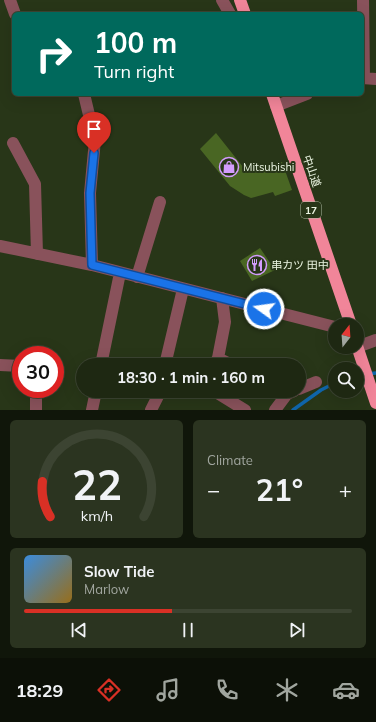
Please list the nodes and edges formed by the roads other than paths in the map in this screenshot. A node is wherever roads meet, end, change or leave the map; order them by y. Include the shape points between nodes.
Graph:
1 (10, 0) edge
2 (222, 0) edge
3 (240, 0) edge
4 (363, 0) edge
5 (14, 12) edge
6 (229, 12) edge
7 (244, 12) edge
8 (364, 12) edge
9 (364, 20) edge
10 (367, 78) edge
11 (84, 96) edge
12 (273, 96) edge
13 (302, 96) edge
14 (276, 106) junction
15 (13, 143) dead end
16 (160, 202) dead end
17 (0, 246) edge
18 (37, 254) junction
19 (92, 265) junction
20 (120, 273) junction
21 (137, 277) junction
22 (183, 289) junction
23 (222, 298) junction
24 (349, 318) edge
25 (328, 325) edge
26 (376, 340) edge
27 (364, 344) edge
28 (360, 354) edge
29 (102, 358) edge
30 (167, 358) edge
31 (217, 358) edge
32 (0, 364) edge
33 (12, 365) edge
34 (316, 382) dead end
35 (306, 386) edge
36 (36, 398) edge
37 (95, 398) edge
38 (157, 398) edge
39 (225, 398) edge
40 (284, 398) edge
41 (376, 403) edge
42 (36, 410) edge
43 (92, 410) edge
44 (151, 410) edge
45 (245, 410) edge
46 (275, 410) edge

1 - 5 street
2 - 6 street
3 - 7 highway
4 - 8 street
9 - 10 street
11 - 19 street via 95,140 90,193
12 - 14 highway, 中山道 / 17
13 - 14 street
14 - 24 highway, 中山道 / 17
15 - 18 street via 35,184
16 - 21 street
17 - 18 street
18 - 19 street
19 - 20 street
20 - 21 street
20 - 29 street
21 - 22 street
22 - 23 street
22 - 30 street
23 - 25 street
23 - 31 street via 225,322
26 - 27 street
28 - 41 highway
32 - 33 street
34 - 35 street
36 - 42 street
37 - 43 street
38 - 44 street
39 - 45 street
40 - 46 street

